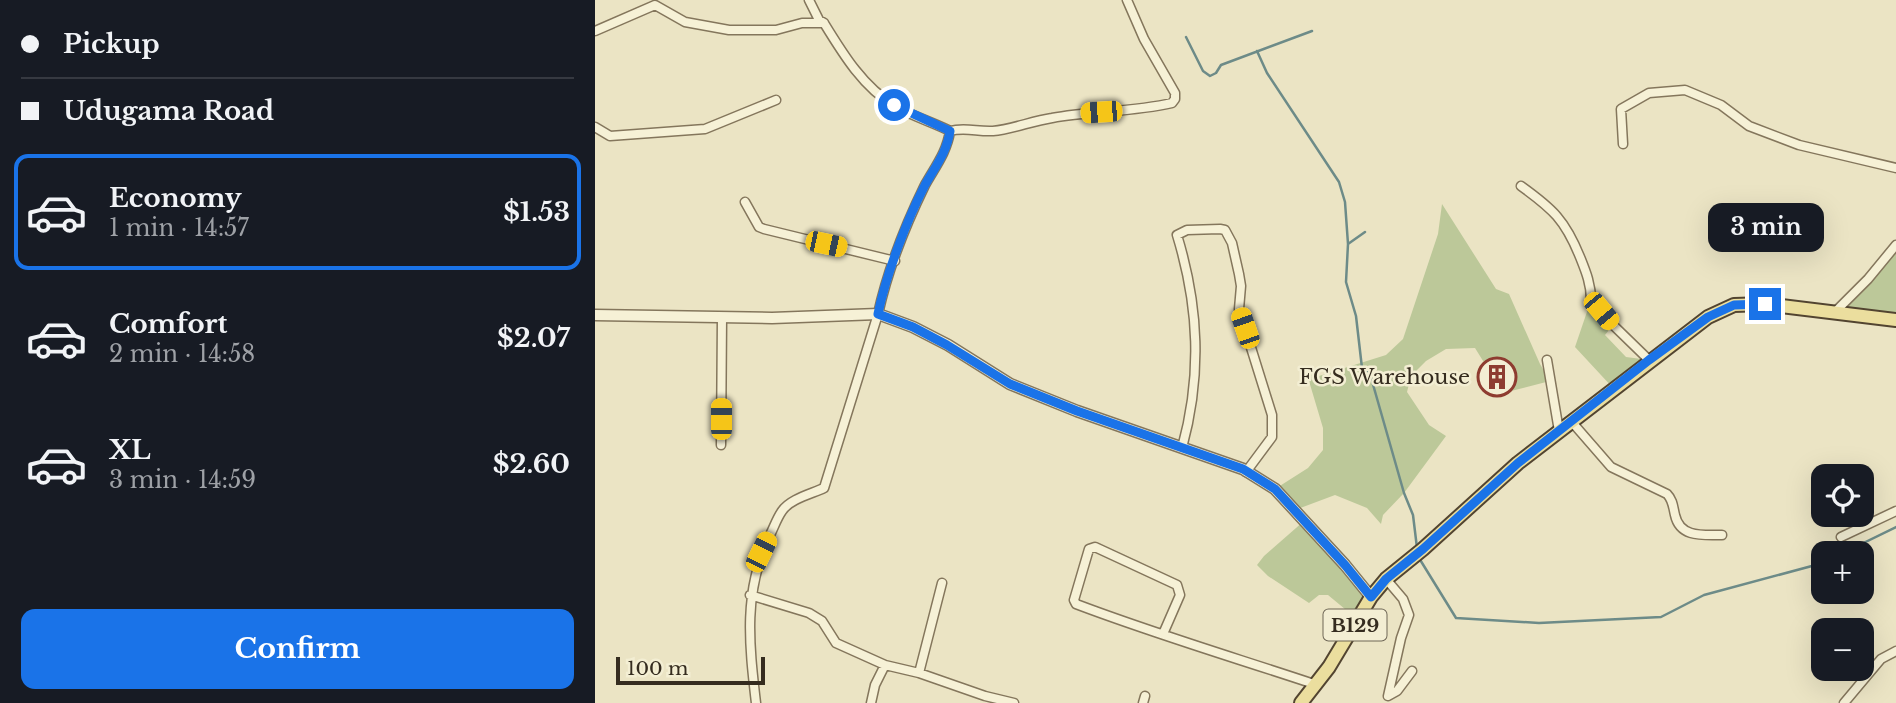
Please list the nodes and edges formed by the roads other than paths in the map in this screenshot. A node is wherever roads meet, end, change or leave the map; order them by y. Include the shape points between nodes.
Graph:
1 (809, 0) edge
2 (1127, 0) edge
3 (824, 23) junction
4 (595, 31) edge
5 (776, 100) dead end
6 (595, 127) edge
7 (950, 131) junction
8 (1623, 144) dead end
9 (1896, 168) edge
10 (1521, 186) dead end
11 (745, 202) dead end
12 (1896, 245) edge
13 (895, 261) junction
14 (1834, 313) junction
15 (878, 314) junction
16 (595, 316) edge
17 (722, 317) junction
18 (1896, 320) edge
19 (1547, 360) dead end
20 (1649, 360) junction
21 (1571, 421) junction
22 (1559, 430) junction
23 (721, 444) dead end
24 (1182, 448) junction
25 (1246, 472) junction
26 (1896, 511) edge
27 (1722, 535) dead end
28 (1842, 537) dead end
29 (1386, 579) junction
30 (943, 583) dead end
31 (750, 595) junction
32 (1371, 597) junction
33 (1163, 634) junction
34 (1896, 651) edge
35 (885, 665) junction
36 (1412, 671) dead end
37 (919, 673) junction
38 (1317, 685) junction
39 (756, 703) edge
40 (871, 703) edge
41 (1014, 703) edge
42 (1301, 703) edge
43 (1844, 703) edge

1 - 3 street
2 - 7 street via 1175,93 1172,103 1051,118 995,131 963,127
3 - 4 street via 729,30 685,22 655,5
3 - 7 street via 869,85 894,105
5 - 6 street via 705,129 610,136
7 - 13 street via 948,147 925,186
8 - 9 street via 1621,109 1649,93 1685,90 1721,105 1749,126 1799,145
10 - 20 street via 1569,228 1591,285 1591,300
11 - 13 street via 759,227
12 - 14 street
13 - 15 street
14 - 18 main road, B129
14 - 20 main road, B129 via 1734,305 1708,317
15 - 17 street
15 - 24 street via 947,345 1010,384
15 - 31 street via 824,488 782,510 761,552
16 - 17 street
17 - 23 street
19 - 22 street
20 - 21 main road, B129
21 - 22 main road, B129
21 - 27 street via 1611,467 1667,494 1683,531
22 - 29 main road, B129
24 - 25 street
24 - 25 street via 1191,416 1197,346 1194,309 1177,234 1220,229 1232,243 1241,286 1239,309 1272,415 1272,437
25 - 32 street via 1275,489
26 - 28 street
29 - 32 main road, B129
29 - 36 street via 1403,599 1409,615 1388,696
30 - 37 street
31 - 35 street via 809,613 822,621 836,643
31 - 39 street
32 - 38 main road, B129
33 - 33 street via 1075,603 1089,549 1095,547 1177,585 1180,595
33 - 38 street
34 - 43 street via 1881,659
35 - 37 street
35 - 40 street
37 - 41 street
38 - 42 main road, B129

